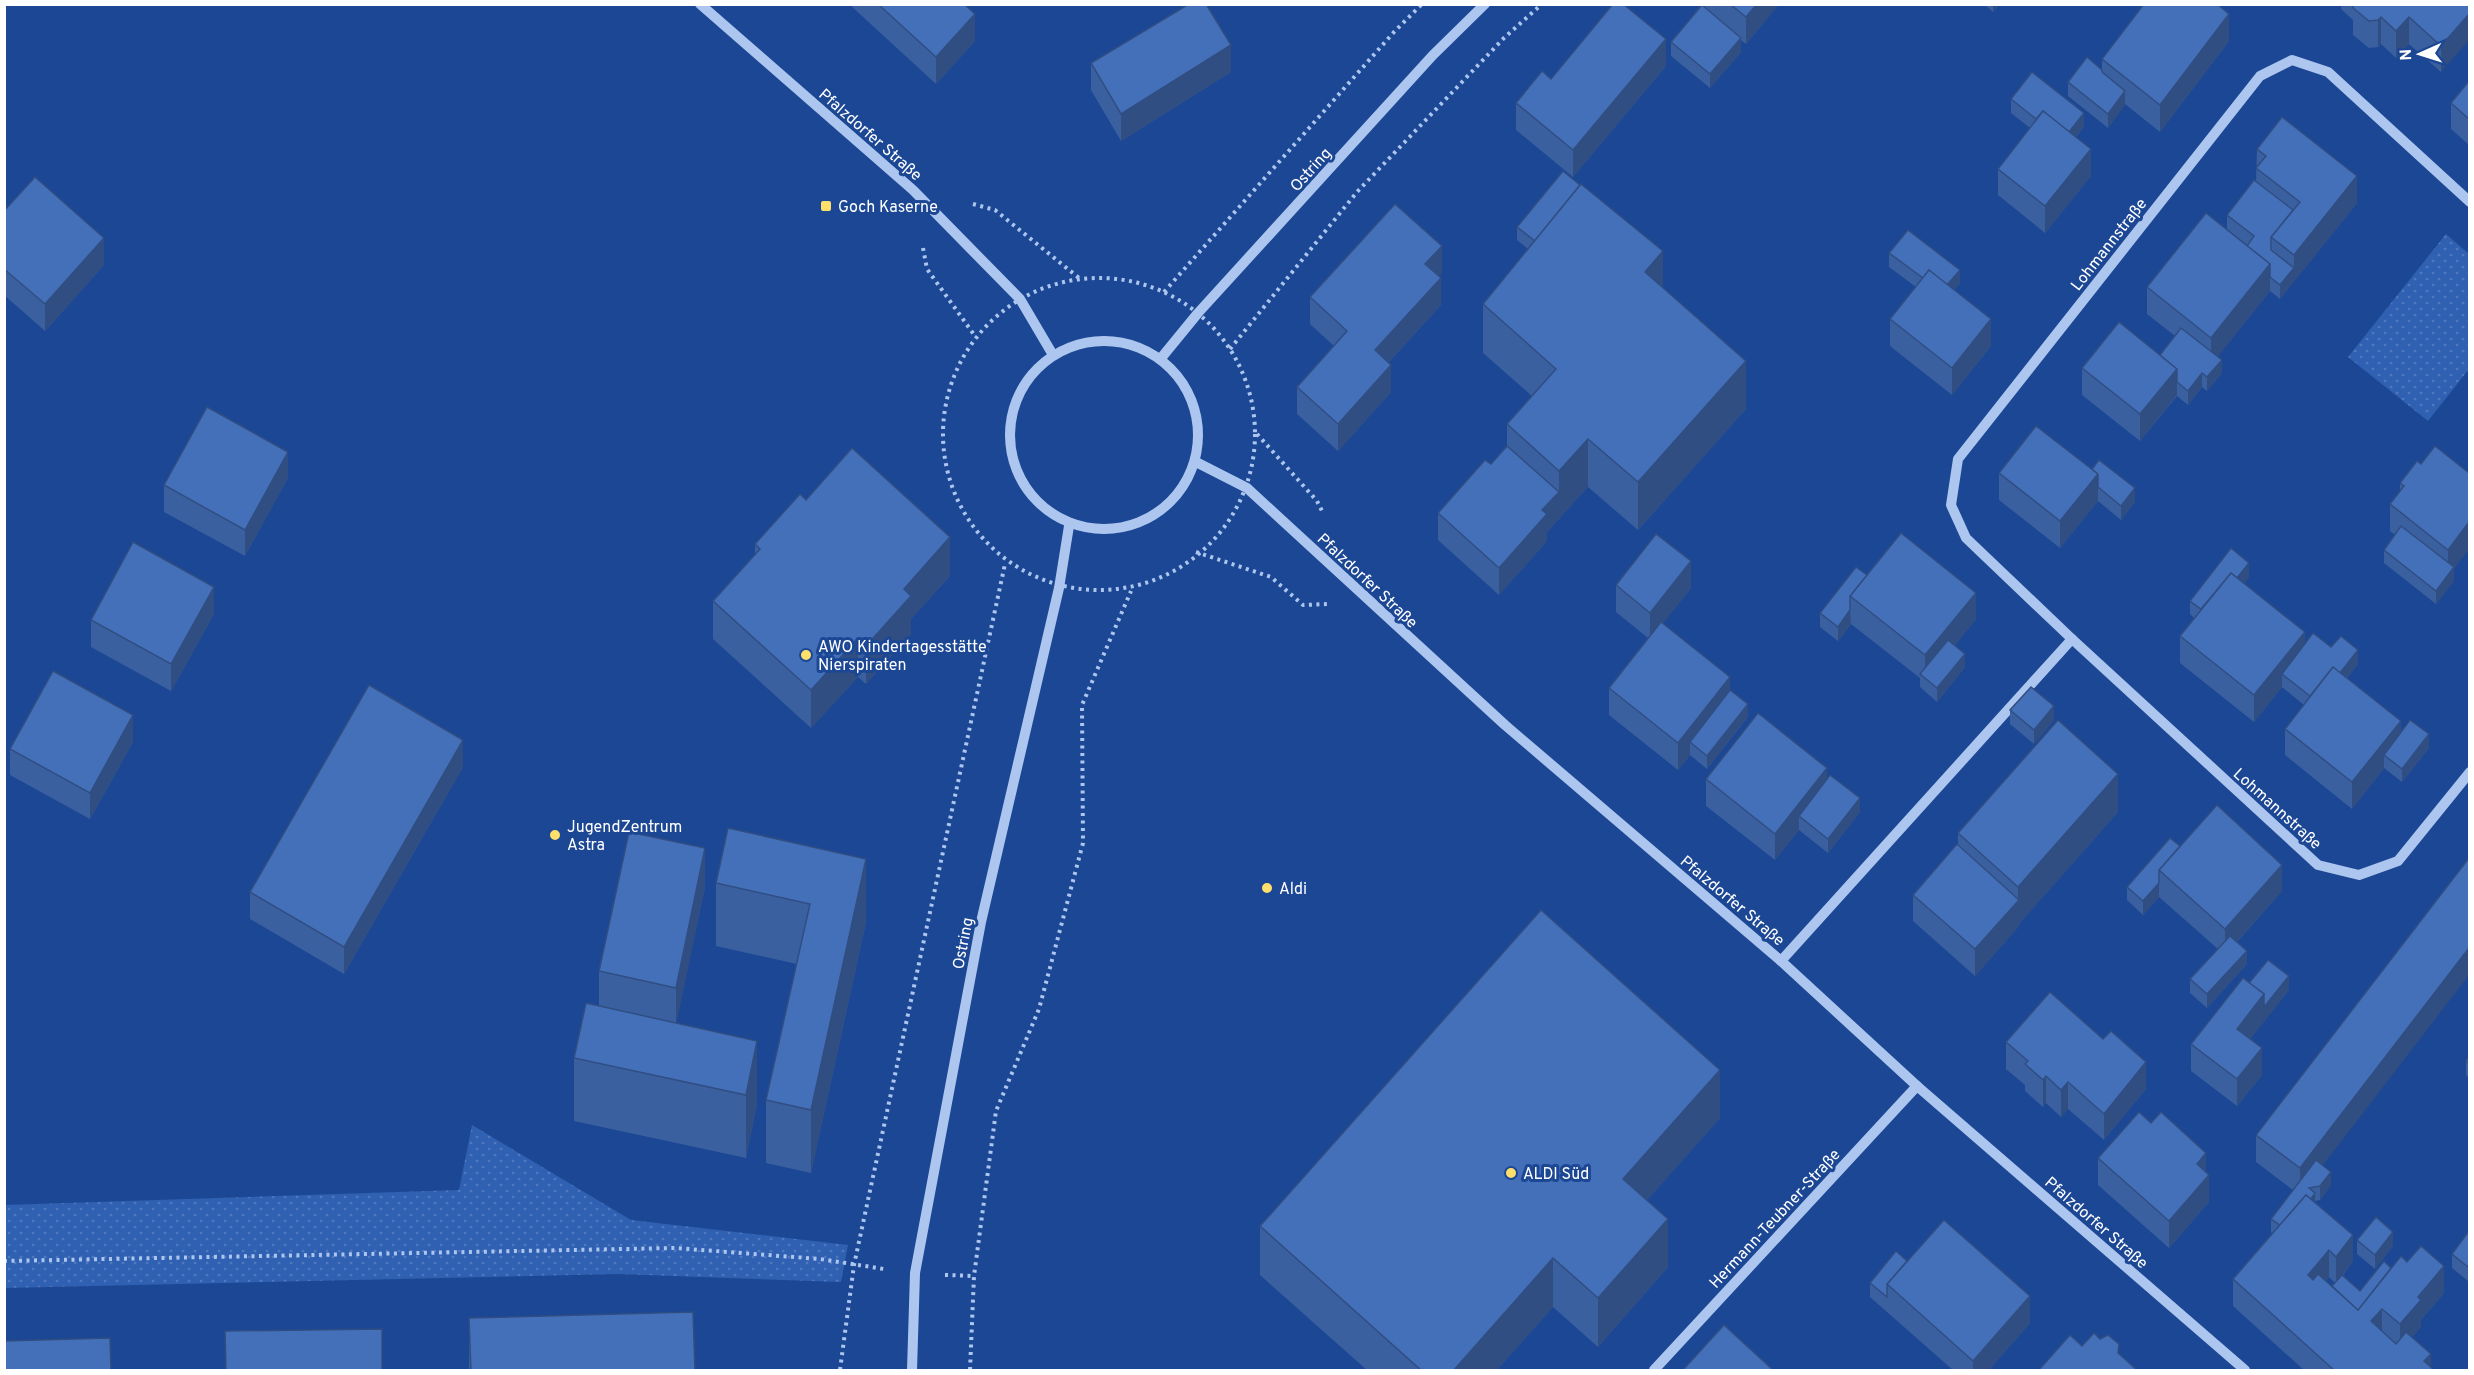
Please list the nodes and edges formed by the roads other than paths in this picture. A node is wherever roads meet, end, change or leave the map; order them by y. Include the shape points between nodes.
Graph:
1 (700, 4) edge
2 (1485, 4) edge
3 (2469, 202) edge
4 (1053, 355) junction
5 (1162, 357) junction
6 (1196, 462) junction
7 (1068, 525) junction
8 (2072, 639) junction
9 (2469, 772) edge
10 (1781, 961) junction
11 (1917, 1086) junction
12 (912, 1371) edge
13 (1654, 1371) edge
14 (2245, 1371) edge

1 - 4 street, Pfalzdorfer Straße via 913,190 1020,299
2 - 5 street, Ostring via 1434,55
3 - 8 street, Lohmannstraße via 2328,72 2292,60 2260,76 1958,459 1951,505 1966,538
4 - 5 street via 1085,342 1119,341
4 - 7 street via 1020,391 1009,429 1013,468 1036,503
5 - 6 street via 1186,387 1199,423
6 - 7 street via 1169,507 1121,531
6 - 10 street, Pfalzdorfer Straße via 1247,488 1505,725
7 - 12 street, Ostring via 1059,588 981,922 919,1250
8 - 9 street, Lohmannstraße via 2318,865 2359,875 2398,861
8 - 10 street
10 - 11 street, Pfalzdorfer Straße
11 - 13 street, Hermann-Teubner-Straße
11 - 14 street, Pfalzdorfer Straße

